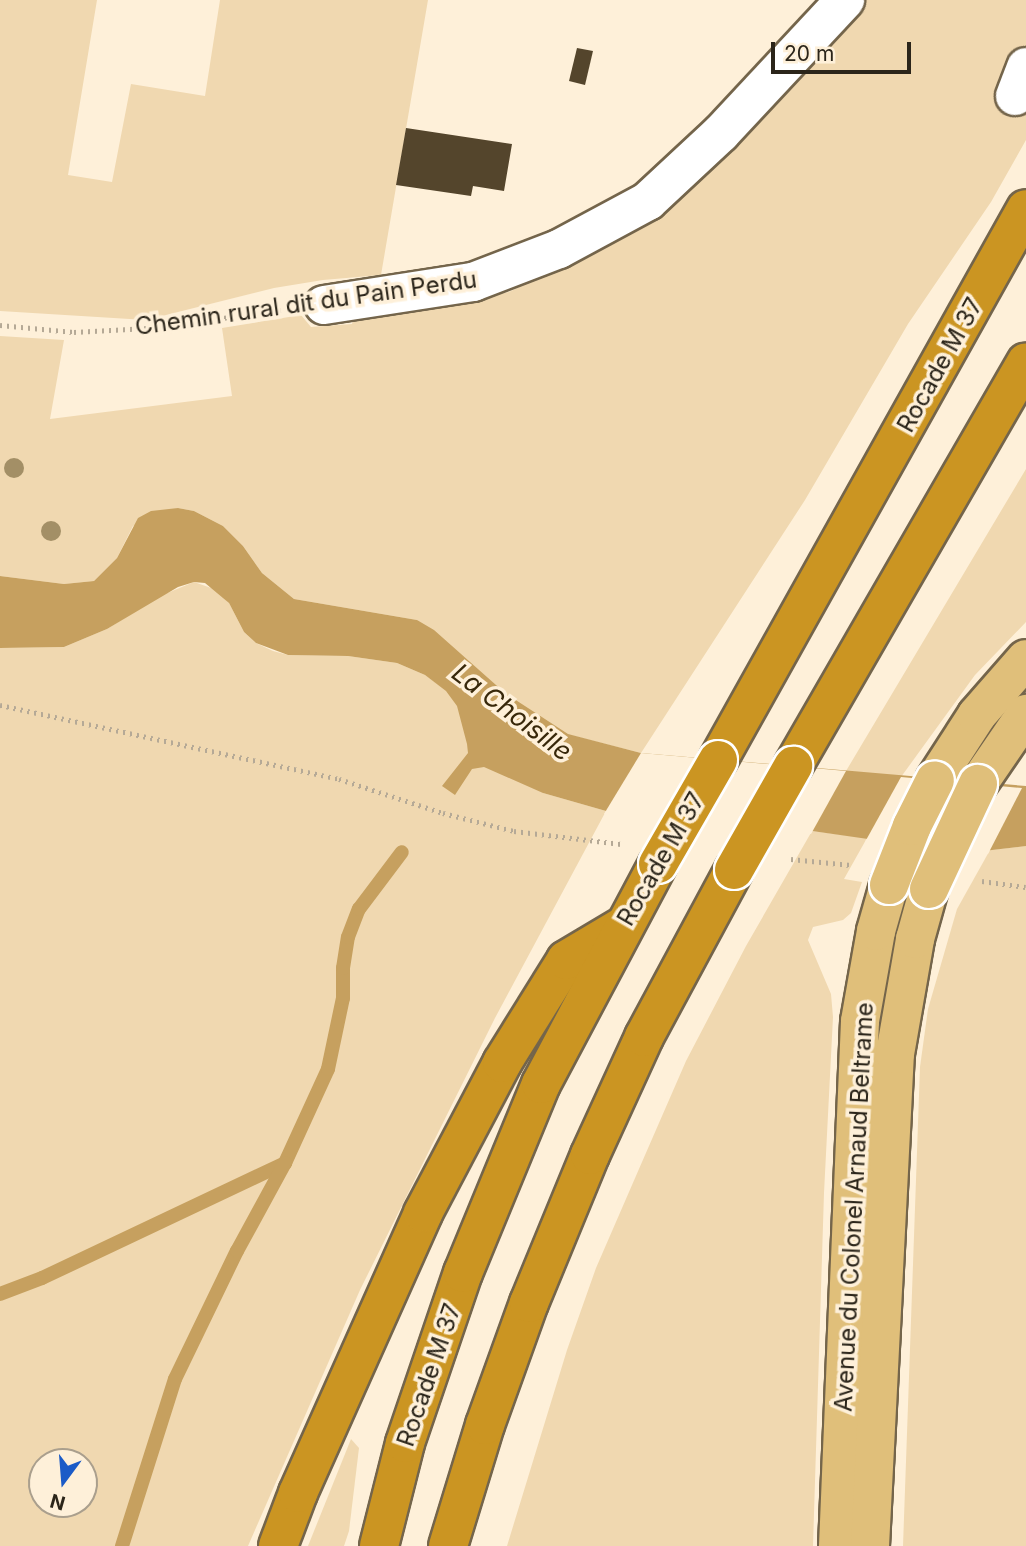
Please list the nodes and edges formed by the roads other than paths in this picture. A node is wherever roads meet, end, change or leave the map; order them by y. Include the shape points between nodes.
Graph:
1 (845, 0) edge
2 (1026, 209) edge
3 (324, 305) road end
4 (1026, 362) edge
5 (1026, 659) edge
6 (1026, 714) edge
7 (623, 926) junction
8 (278, 1546) edge
9 (379, 1546) edge
10 (448, 1546) edge
11 (838, 1546) edge
12 (870, 1546) edge

1 - 3 street, Chemin rural dit du Pain Perdu via 712,141 648,201 559,249 473,282
2 - 7 highway, Rocade M 37, bridge
4 - 10 highway, bridge via 734,870 644,1037 529,1303
5 - 11 main road, Avenue du Colonel Arnaud Beltrame, bridge via 977,716 935,780 907,837 876,876 876,931 860,1021
6 - 12 main road, Avenue du Colonel Arnaud Beltrame, bridge via 978,784 929,889 915,939 895,1054
7 - 8 highway via 566,960 502,1063 423,1213
7 - 9 highway, Rocade M 37 via 541,1084 463,1273 405,1443

